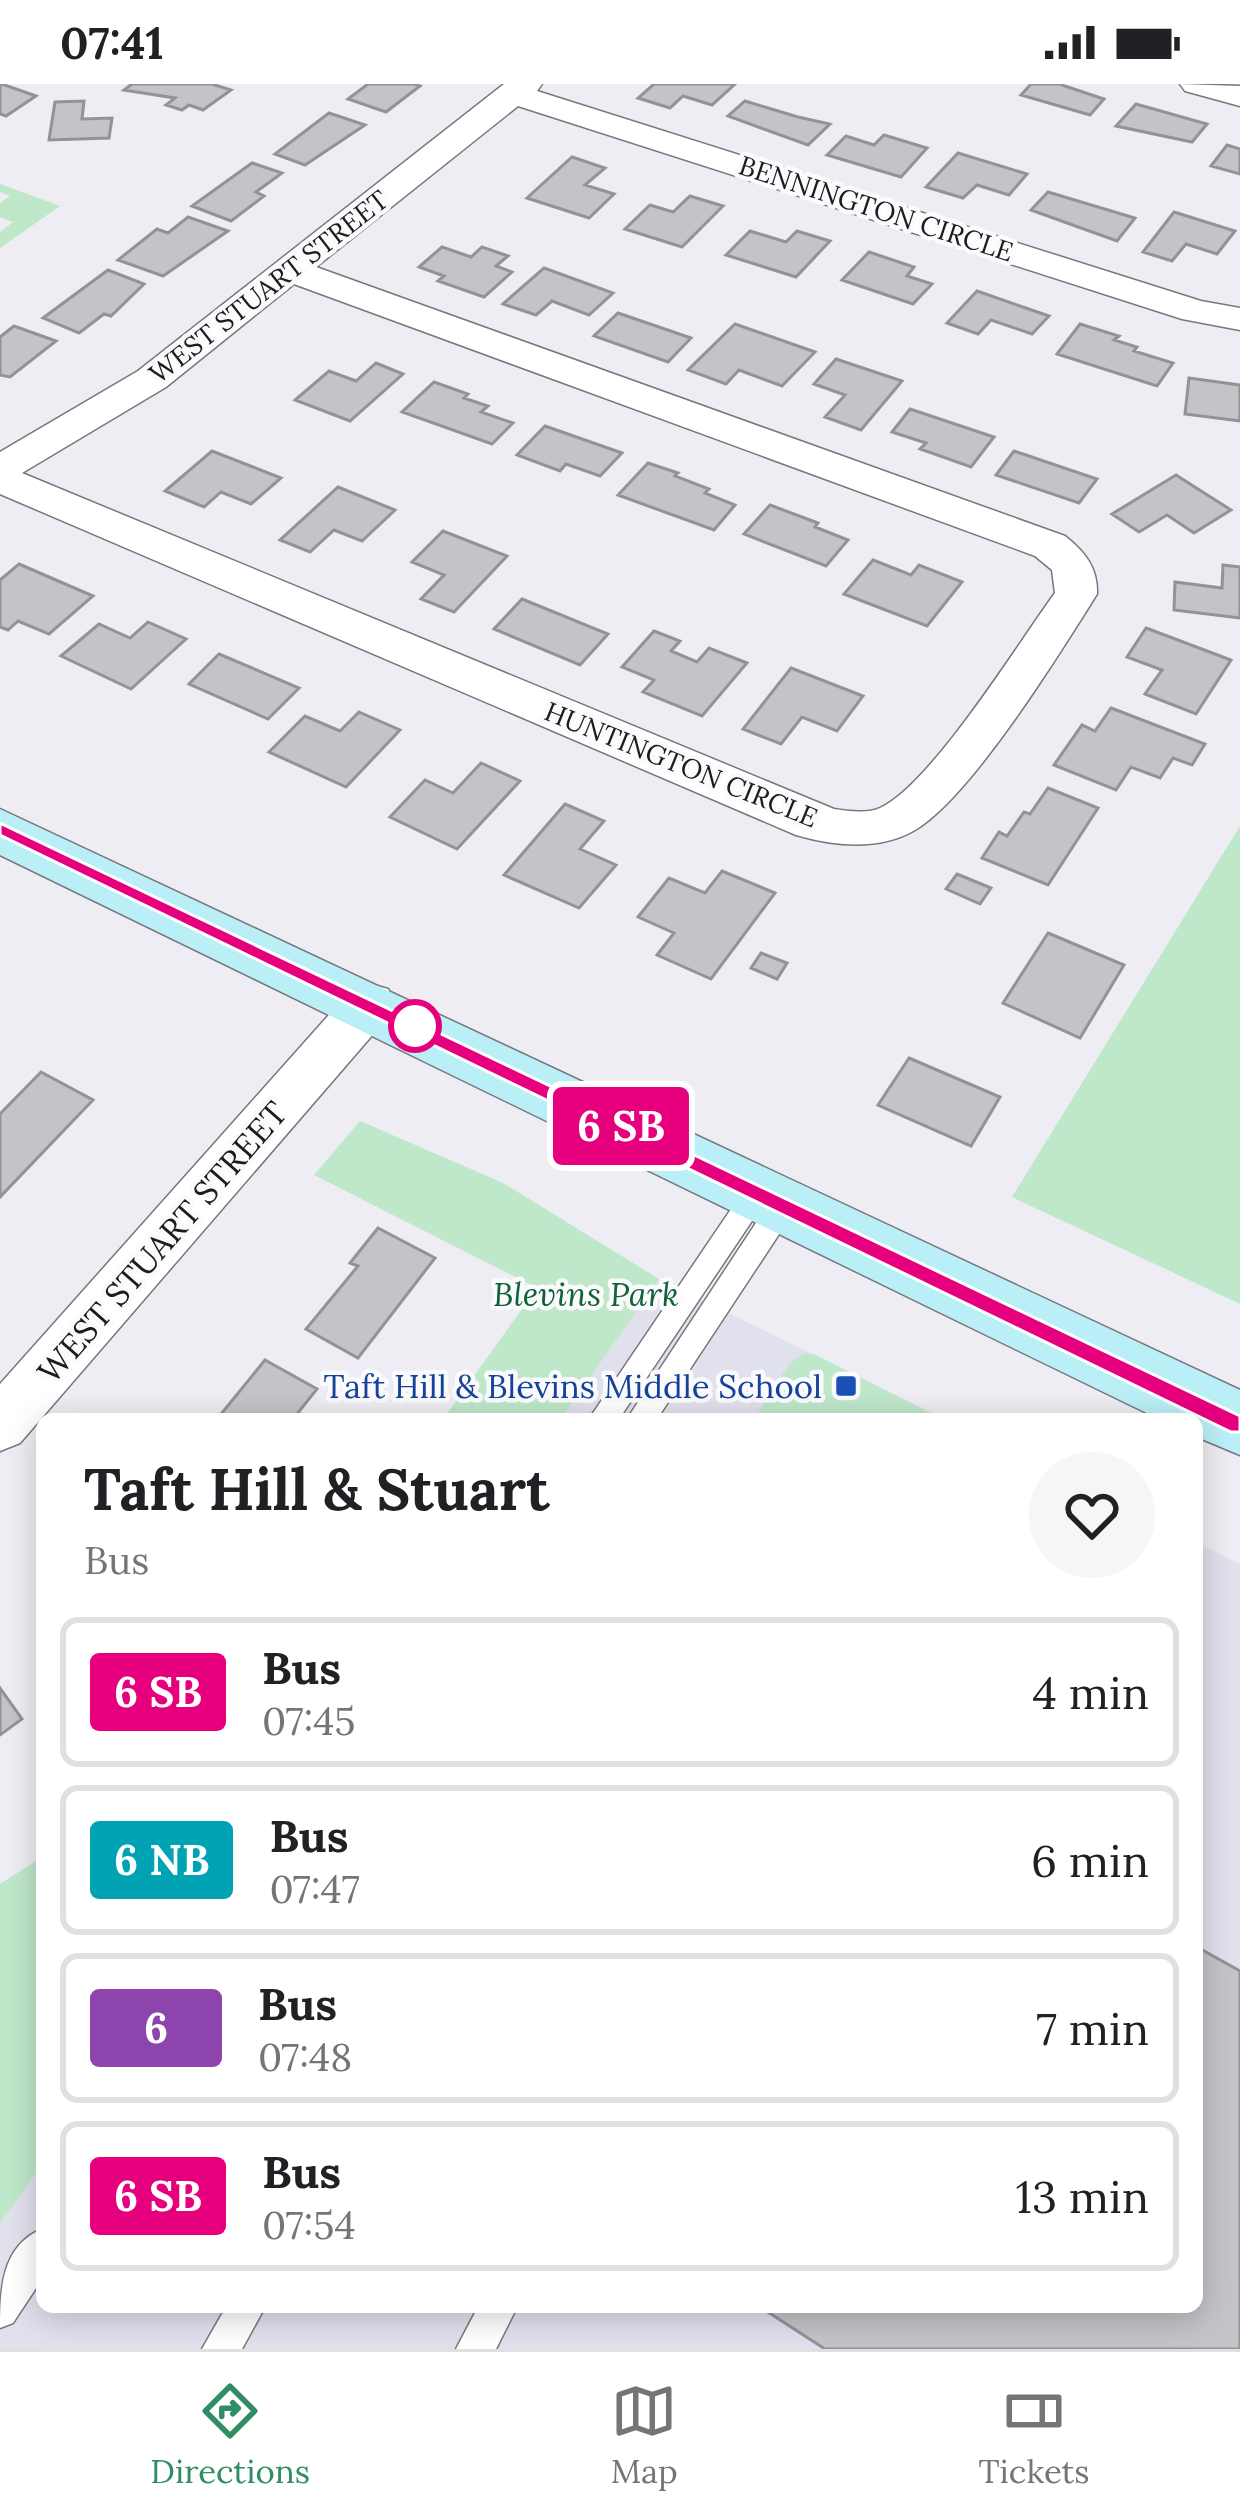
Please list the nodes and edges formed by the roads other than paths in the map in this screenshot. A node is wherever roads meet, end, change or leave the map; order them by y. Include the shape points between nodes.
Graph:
1 (1197, 84) edge
2 (519, 89) edge
3 (1240, 96) edge
4 (292, 271) junction
5 (1240, 319) edge
6 (0, 469) edge
7 (0, 479) edge
8 (0, 830) edge
9 (370, 1004) junction
10 (770, 1199) junction
11 (11, 1394) edge
12 (608, 1413) edge
13 (645, 1413) edge
14 (1240, 1424) edge
15 (36, 2256) edge
16 (0, 2310) edge
17 (243, 2313) edge
18 (496, 2313) edge
19 (221, 2349) edge
20 (475, 2349) edge

1 - 3 street
2 - 4 street, WEST STUART STREET
2 - 5 street, BENNINGTON CIRCLE via 1195,311
4 - 6 street, WEST STUART STREET via 152,379
4 - 7 street, HUNTINGTON CIRCLE via 1050,546 1069,560 1076,594 917,808 870,828 841,828 813,823
8 - 9 main road
9 - 10 main road
9 - 11 street, WEST STUART STREET
10 - 12 lane
10 - 13 lane
10 - 14 main road
15 - 16 lane
17 - 19 lane
18 - 20 lane

